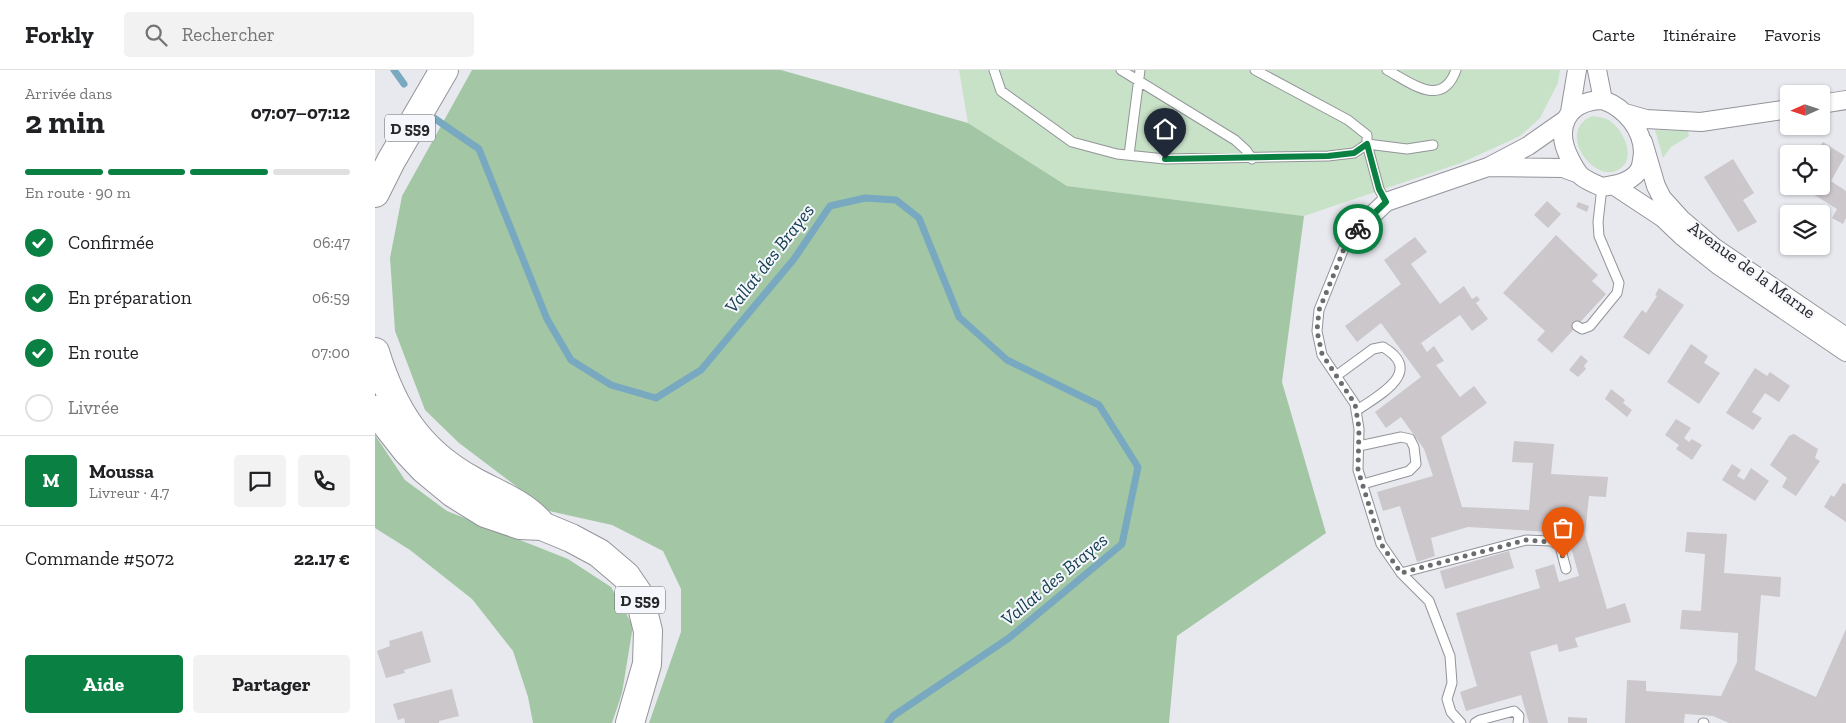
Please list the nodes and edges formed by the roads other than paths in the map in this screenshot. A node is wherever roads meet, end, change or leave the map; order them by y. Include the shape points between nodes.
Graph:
1 (427, 70) edge
2 (444, 70) edge
3 (994, 70) edge
4 (1121, 70) edge
5 (1139, 70) edge
6 (1255, 70) edge
7 (1387, 70) edge
8 (1456, 70) edge
9 (1577, 70) edge
10 (1597, 70) edge
11 (1138, 81) junction
12 (1603, 100) junction
13 (1846, 100) edge
14 (1830, 103) edge
15 (1780, 110) edge
16 (1625, 114) junction
17 (1568, 116) junction
18 (1643, 142) junction
19 (1367, 144) junction
20 (1433, 145) dead end
21 (1129, 155) junction
22 (375, 159) edge
23 (1252, 159) junction
24 (1488, 167) junction
25 (1579, 174) junction
26 (1607, 186) junction
27 (375, 193) edge
28 (1386, 202) junction
29 (1348, 238) joint
30 (1577, 326) dead end
31 (1846, 337) edge
32 (375, 352) edge
33 (1846, 352) edge
34 (1337, 376) junction
35 (375, 410) edge
36 (1356, 410) junction
37 (1359, 446) junction
38 (1363, 484) junction
39 (543, 526) junction
40 (1566, 569) dead end
41 (1401, 573) junction
42 (629, 723) edge
43 (1461, 723) edge
44 (1475, 723) edge
45 (1519, 723) edge

1 - 22 main road, D 559
2 - 27 main road, D 559
3 - 21 lane via 1001,91 1072,142
4 - 11 lane
5 - 11 lane
6 - 19 lane via 1348,120 1367,135
7 - 8 lane via 1428,92 1439,91 1449,83
9 - 17 street
10 - 12 street
11 - 21 lane
11 - 23 lane via 1235,140
12 - 16 street
12 - 17 street via 1592,100
13 - 14 street
15 - 16 street via 1701,122
16 - 18 street
17 - 24 street via 1528,146
17 - 25 street via 1562,134 1565,149
18 - 26 street via 1643,158 1638,172 1625,182
18 - 31 street, Avenue de la Marne via 1656,186 1677,215 1715,248
19 - 20 lane via 1407,149
19 - 23 lane via 1354,153
19 - 28 lane via 1379,189
21 - 23 lane via 1165,159
24 - 25 street via 1563,168
24 - 28 street
25 - 26 street via 1588,181
26 - 30 lane via 1598,222 1599,236 1619,283 1617,293 1590,326 1582,329
26 - 33 street, Avenue de la Marne via 1663,218 1718,265
28 - 29 street
29 - 34 lane via 1319,310 1317,331 1322,354
32 - 39 main road, D 559 via 393,401 419,440 437,458 529,511
34 - 36 lane
34 - 36 lane via 1373,349 1383,347 1393,353 1400,374 1395,384
35 - 39 main road, D 559 via 407,452 453,493 485,513 521,525
36 - 37 lane
37 - 38 lane via 1358,470
37 - 38 lane via 1401,437 1410,439 1416,456 1416,464 1409,471
38 - 41 lane via 1381,544
39 - 42 main road, D 559 via 599,553 626,576 639,595 648,631 647,664
40 - 41 lane via 1560,546 1526,540
41 - 43 lane via 1429,601 1450,656 1452,683 1447,699 1451,712
44 - 45 lane via 1514,711 1519,716

